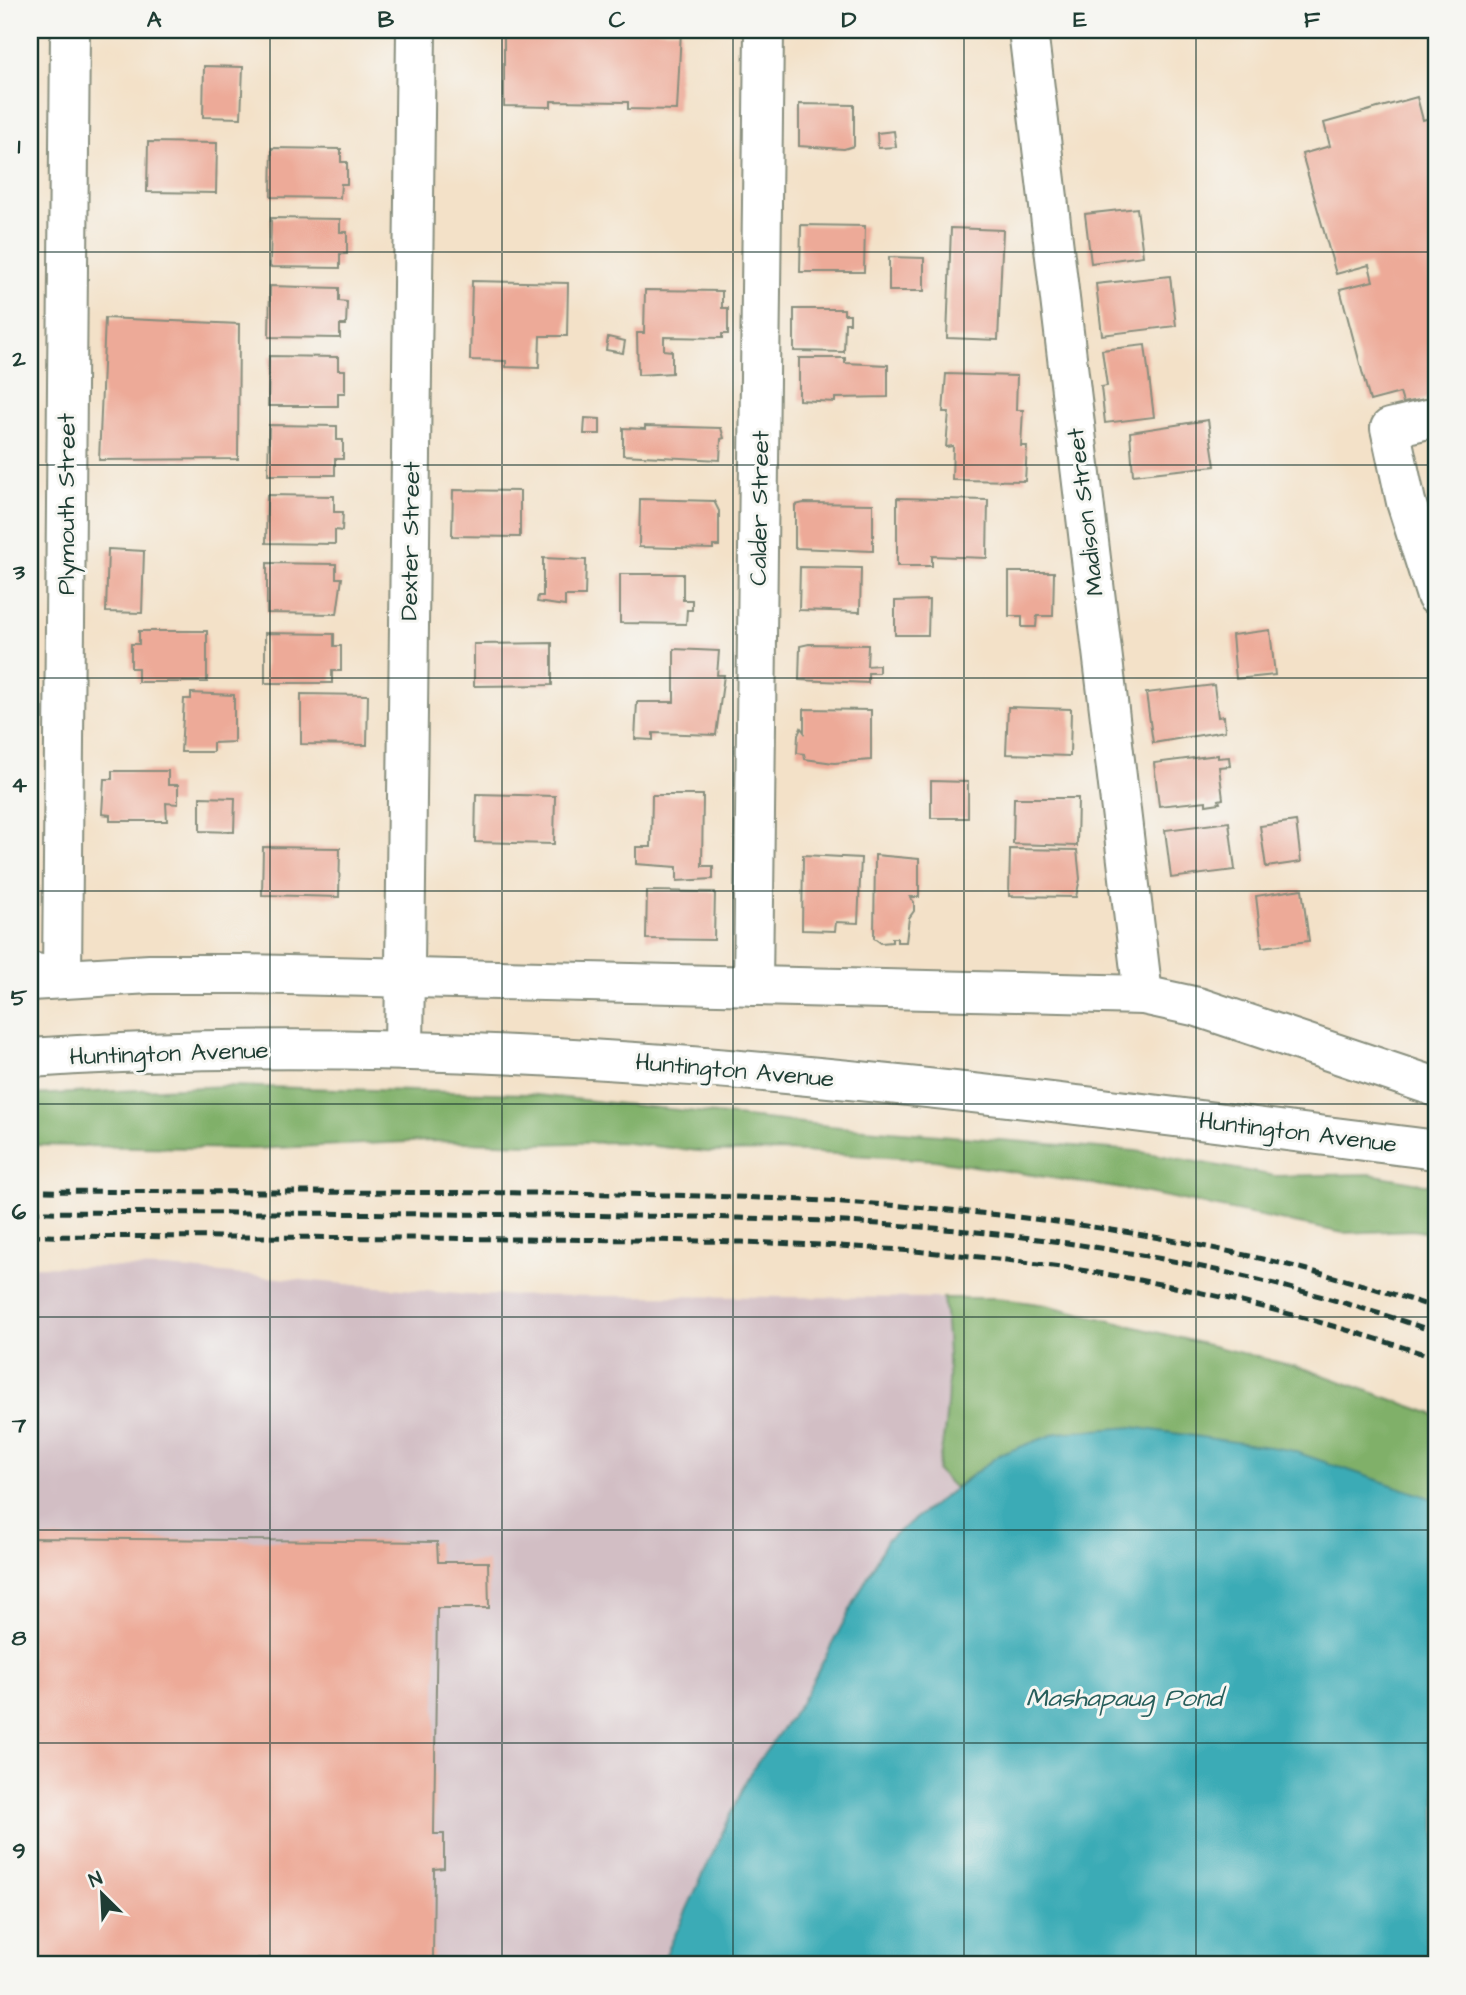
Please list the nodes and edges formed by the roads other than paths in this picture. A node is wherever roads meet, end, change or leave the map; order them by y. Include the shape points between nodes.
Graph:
1 (70, 30) edge
2 (416, 30) edge
3 (764, 30) edge
4 (1028, 30) edge
5 (1436, 417) edge
6 (1436, 596) edge
7 (41, 977) edge
8 (405, 978) junction
9 (754, 986) junction
10 (1143, 995) junction
11 (404, 1052) junction
12 (30, 1058) edge
13 (1436, 1087) edge
14 (1436, 1150) edge

1 - 7 street, Plymouth Street
2 - 8 street, Dexter Street
3 - 9 street, Calder Street
4 - 10 street, Madison Street
5 - 6 street via 1390,428 1406,502
7 - 8 street via 171,973
8 - 9 street
8 - 11 street, Dexter Street
9 - 10 street
10 - 13 street via 1198,1007
11 - 12 street, Huntington Avenue via 242,1050
11 - 14 street, Huntington Avenue via 734,1068 1129,1109

